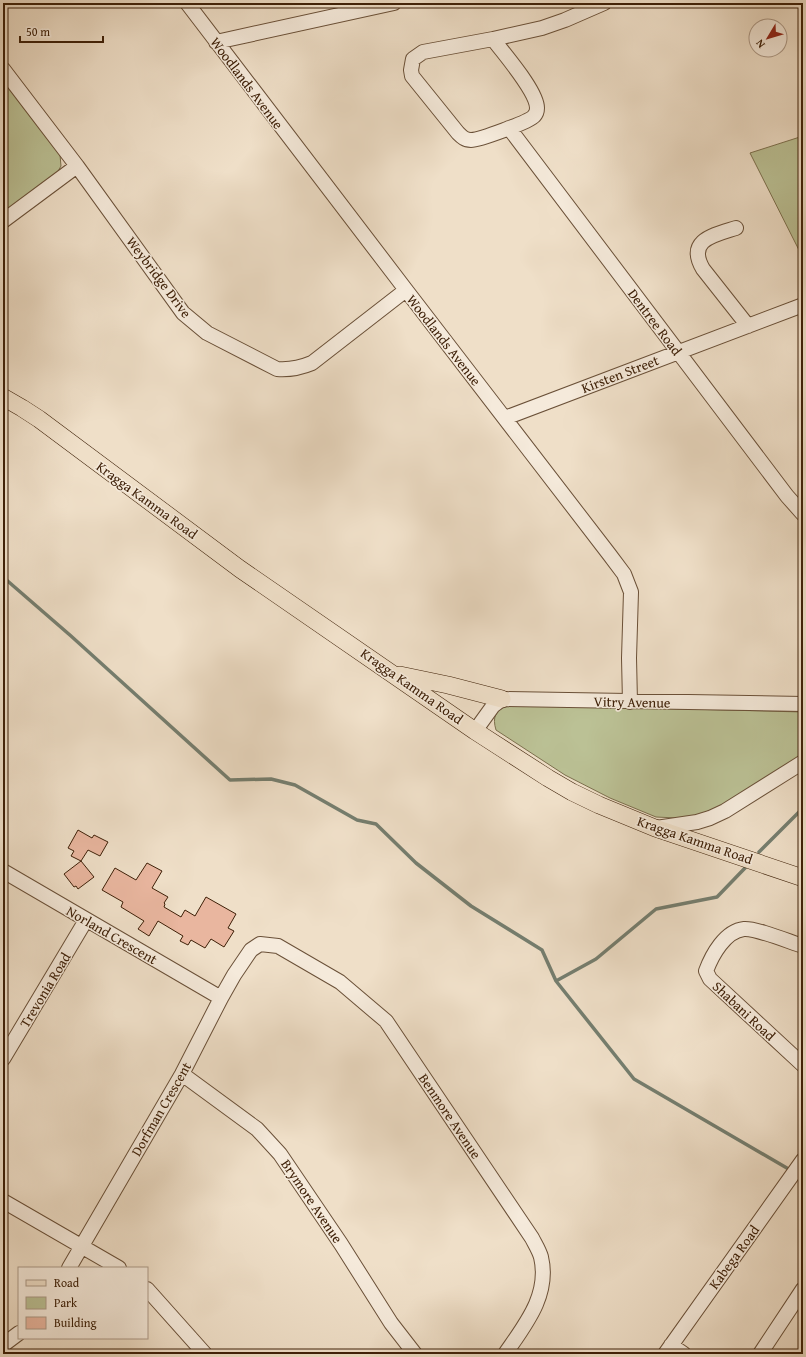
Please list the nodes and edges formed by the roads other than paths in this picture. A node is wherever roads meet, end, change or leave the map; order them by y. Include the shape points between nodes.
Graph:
1 (187, 3) edge
2 (394, 3) edge
3 (604, 3) edge
4 (493, 39) junction
5 (216, 42) junction
6 (3, 68) edge
7 (509, 128) junction
8 (77, 166) junction
9 (3, 221) edge
10 (736, 228) dead end
11 (406, 290) junction
12 (803, 305) edge
13 (748, 326) junction
14 (678, 353) junction
15 (3, 397) edge
16 (3, 408) edge
17 (505, 418) junction
18 (54, 432) junction
19 (803, 514) edge
20 (392, 673) junction
21 (502, 699) junction
22 (630, 702) junction
23 (803, 704) edge
24 (475, 731) junction
25 (803, 762) edge
26 (656, 828) junction
27 (3, 870) edge
28 (803, 878) edge
29 (86, 920) junction
30 (803, 946) edge
31 (251, 950) joint
32 (221, 998) junction
33 (3, 1059) edge
34 (803, 1066) edge
35 (182, 1074) junction
36 (803, 1160) edge
37 (3, 1201) edge
38 (82, 1247) junction
39 (70, 1267) edge
40 (117, 1267) edge
41 (803, 1289) edge
42 (148, 1290) edge
43 (18, 1334) edge
44 (3, 1345) edge
45 (668, 1350) edge
46 (205, 1354) edge
47 (415, 1354) edge
48 (505, 1354) edge
49 (684, 1354) edge
50 (760, 1354) edge

1 - 5 street, Woodlands Avenue
2 - 5 street
3 - 4 street via 552,25
4 - 7 street via 529,88 536,102 537,113 534,117
4 - 7 street via 423,52 413,59 412,76 458,134 465,139 476,140
5 - 11 street, Woodlands Avenue
6 - 8 street, Weybridge Drive
7 - 14 street, Dentree Road
8 - 9 street
8 - 11 street, Weybridge Drive via 183,313 207,333 277,369 298,369 312,363
10 - 13 street via 708,237 697,255 703,269
11 - 17 street, Woodlands Avenue
12 - 13 street, Kirsten Street
13 - 14 street, Kirsten Street
14 - 17 street, Kirsten Street
14 - 19 street, Dentree Road
15 - 18 main road, Kragga Kamma Road
16 - 18 main road, Kragga Kamma Road
17 - 22 street, Woodlands Avenue via 624,574 628,583 631,592
18 - 20 main road, Kragga Kamma Road via 240,569
20 - 21 main road
20 - 24 main road, Kragga Kamma Road
21 - 22 street, Vitry Avenue
21 - 24 street via 493,706
22 - 23 street, Vitry Avenue
24 - 26 main road, Kragga Kamma Road via 572,792
25 - 26 street via 710,818
26 - 28 main road, Kragga Kamma Road
27 - 29 street, Norland Crescent
29 - 32 street, Norland Crescent
29 - 33 street, Trevonia Road
30 - 34 street, Shabani Road via 754,931 739,930 725,939 713,955 706,971 710,979
31 - 32 street, Dorfman Crescent
31 - 48 street, Benmore Avenue via 260,944 278,946 340,982 386,1021 532,1238 541,1256 543,1285 528,1320
32 - 35 street, Dorfman Crescent
35 - 38 street, Dorfman Crescent
35 - 47 street, Brymore Avenue via 257,1129 280,1154 391,1323
36 - 45 street, Kabega Road
37 - 38 street
38 - 39 street, Dorfman Crescent
38 - 40 street
41 - 50 street
42 - 46 street
43 - 44 street
45 - 49 street

